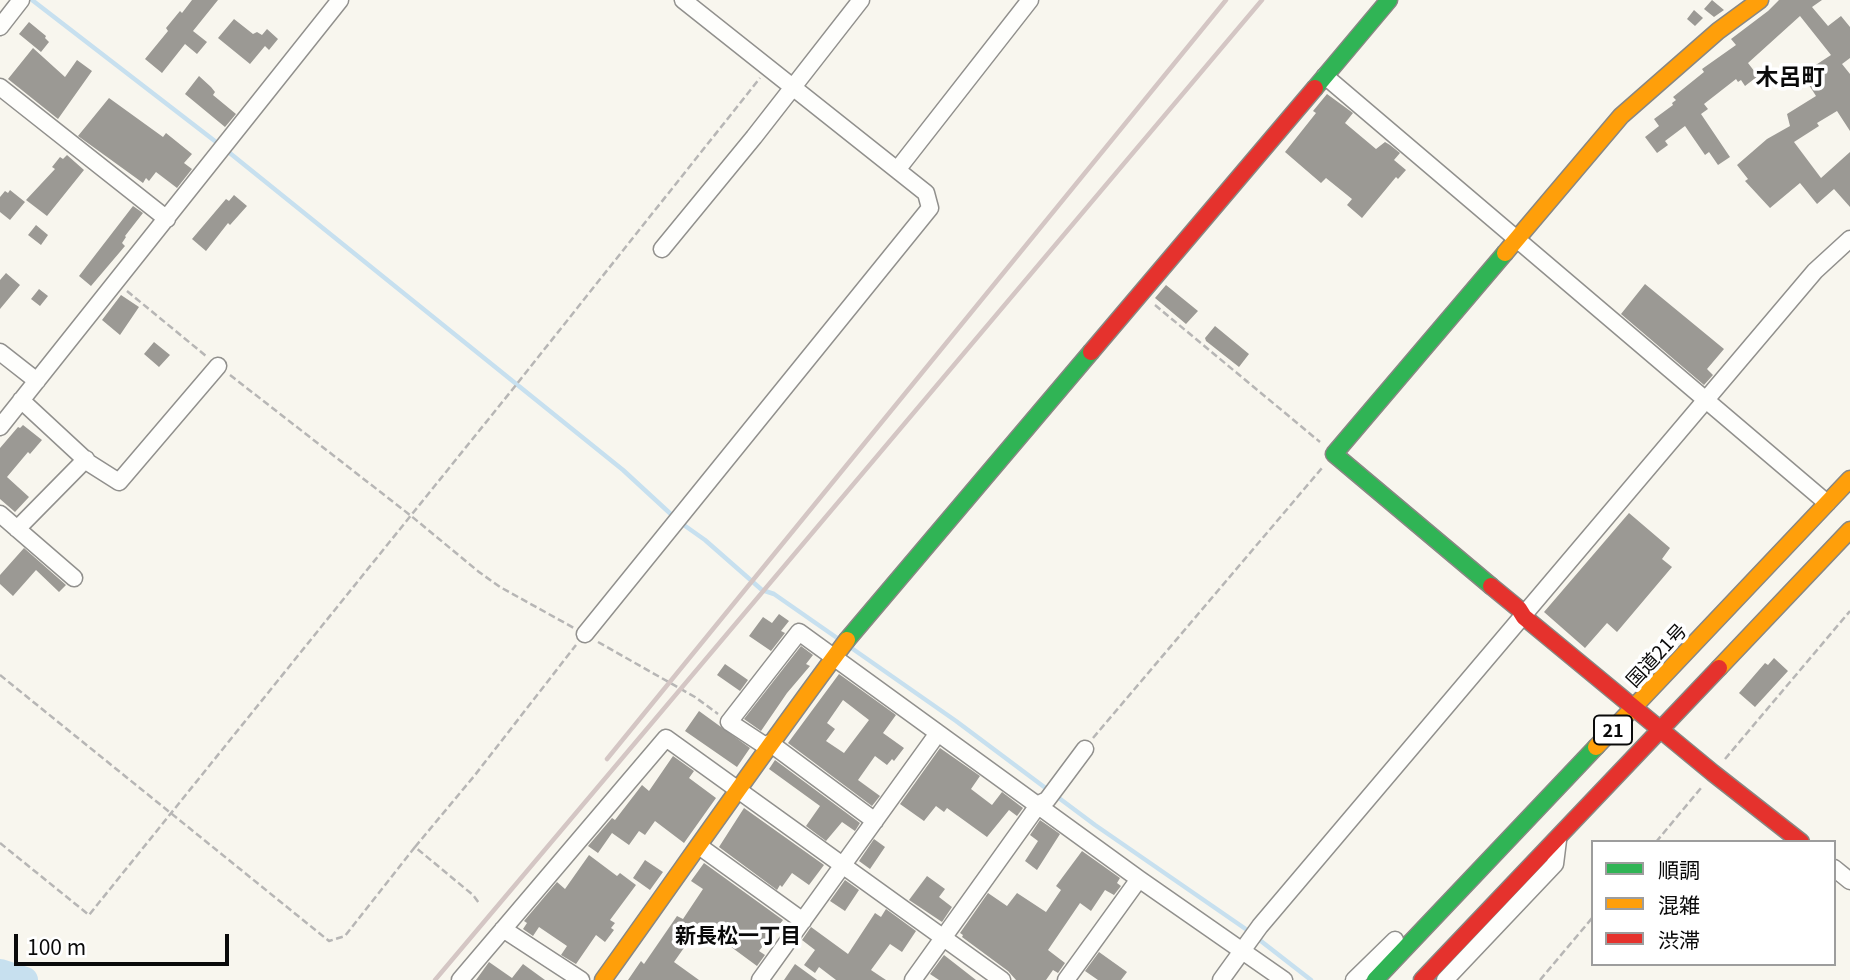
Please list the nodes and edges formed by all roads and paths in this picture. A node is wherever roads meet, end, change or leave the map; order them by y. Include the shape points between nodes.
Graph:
1 (21, 0) edge
2 (340, 0) edge
3 (683, 0) edge
4 (861, 0) edge
5 (1030, 0) edge
6 (1389, 0) edge
7 (1760, 0) edge
8 (0, 27) edge
9 (768, 68) junction
10 (1325, 76) junction
11 (0, 87) edge
12 (792, 88) junction
13 (897, 170) junction
14 (167, 219) junction
15 (1514, 239) junction
16 (1850, 239) edge
17 (662, 249) dead end
18 (116, 283) junction
19 (1141, 294) junction
20 (0, 352) edge
21 (218, 366) junction
22 (37, 381) junction
23 (1706, 398) junction
24 (21, 400) junction
25 (0, 427) edge
26 (1334, 454) junction
27 (86, 459) junction
28 (1850, 479) edge
29 (1827, 503) junction
30 (0, 514) edge
31 (410, 515) junction
32 (17, 528) junction
33 (1850, 530) edge
34 (74, 578) dead end
35 (1850, 611) edge
36 (1524, 617) junction
37 (585, 634) junction
38 (837, 655) junction
39 (0, 675) edge
40 (1634, 708) junction
41 (729, 722) junction
42 (1661, 729) junction
43 (938, 733) junction
44 (769, 745) junction
45 (1085, 748) joint
46 (1713, 773) junction
47 (740, 789) junction
48 (1047, 797) junction
49 (171, 812) junction
50 (875, 821) junction
51 (1558, 837) junction
52 (1658, 840) edge
53 (1798, 840) edge
54 (0, 843) edge
55 (699, 846) junction
56 (415, 847) junction
57 (842, 866) junction
58 (1836, 870) edge
59 (1139, 879) junction
60 (1850, 881) edge
61 (479, 903) dead end
62 (1446, 906) junction
63 (1591, 919) edge
64 (803, 921) junction
65 (503, 929) junction
66 (944, 936) junction
67 (1246, 946) junction
68 (460, 980) edge
69 (581, 980) edge
70 (603, 980) edge
71 (760, 980) edge
72 (913, 980) edge
73 (1002, 980) edge
74 (1066, 980) edge
75 (1221, 980) edge
76 (1284, 980) edge
77 (1354, 980) edge
78 (1375, 980) edge
79 (1422, 980) edge
80 (1445, 980) edge
81 (1540, 980) edge

1 - 8 street
2 - 14 street
3 - 9 street
4 - 12 street
5 - 13 street
6 - 10 main road
7 - 15 main road via 1621,116
9 - 12 street
9 - 31 path
10 - 15 street
10 - 19 main road
11 - 14 street
12 - 13 street
12 - 17 street
13 - 37 street via 926,193 930,208
14 - 18 street
15 - 23 street
15 - 26 main road
16 - 23 street via 1815,271
18 - 21 path
18 - 22 street
19 - 26 path
19 - 38 main road
20 - 22 street
21 - 27 street via 119,482
21 - 31 path
22 - 24 street
23 - 29 street
23 - 36 street
24 - 25 street
24 - 27 street
26 - 36 main road
26 - 45 path
27 - 32 street
28 - 29 main road, 国道21号 / 21
29 - 40 main road, 国道21号 / 21
30 - 32 street
31 - 37 path via 500,587
31 - 49 path
32 - 34 street
33 - 42 main road, 21
35 - 46 path
36 - 40 main road
36 - 67 street
37 - 41 path via 695,697
37 - 56 path
38 - 41 street via 799,632
38 - 43 street
38 - 44 main road
39 - 49 path
40 - 42 main road
40 - 62 main road, 国道21号 / 21
41 - 44 street
42 - 46 main road
42 - 51 main road, 21
43 - 48 street
43 - 50 street
44 - 47 main road
44 - 50 street
45 - 48 street
46 - 52 path
46 - 53 main road
47 - 55 main road
47 - 57 street
47 - 65 street via 666,738
48 - 59 street
48 - 66 street
49 - 54 path via 89,915
49 - 56 path via 329,941 345,936
50 - 57 street
51 - 79 main road, 21
51 - 80 street via 1555,864
55 - 64 street
55 - 70 main road
56 - 61 path
57 - 64 street
57 - 66 street
58 - 60 street
59 - 67 street
59 - 74 street
62 - 77 street via 1420,915
62 - 78 main road, 国道21号 / 21
63 - 81 path
64 - 71 street
65 - 68 street
65 - 69 street
66 - 72 street
66 - 73 street
67 - 75 street
67 - 76 street

